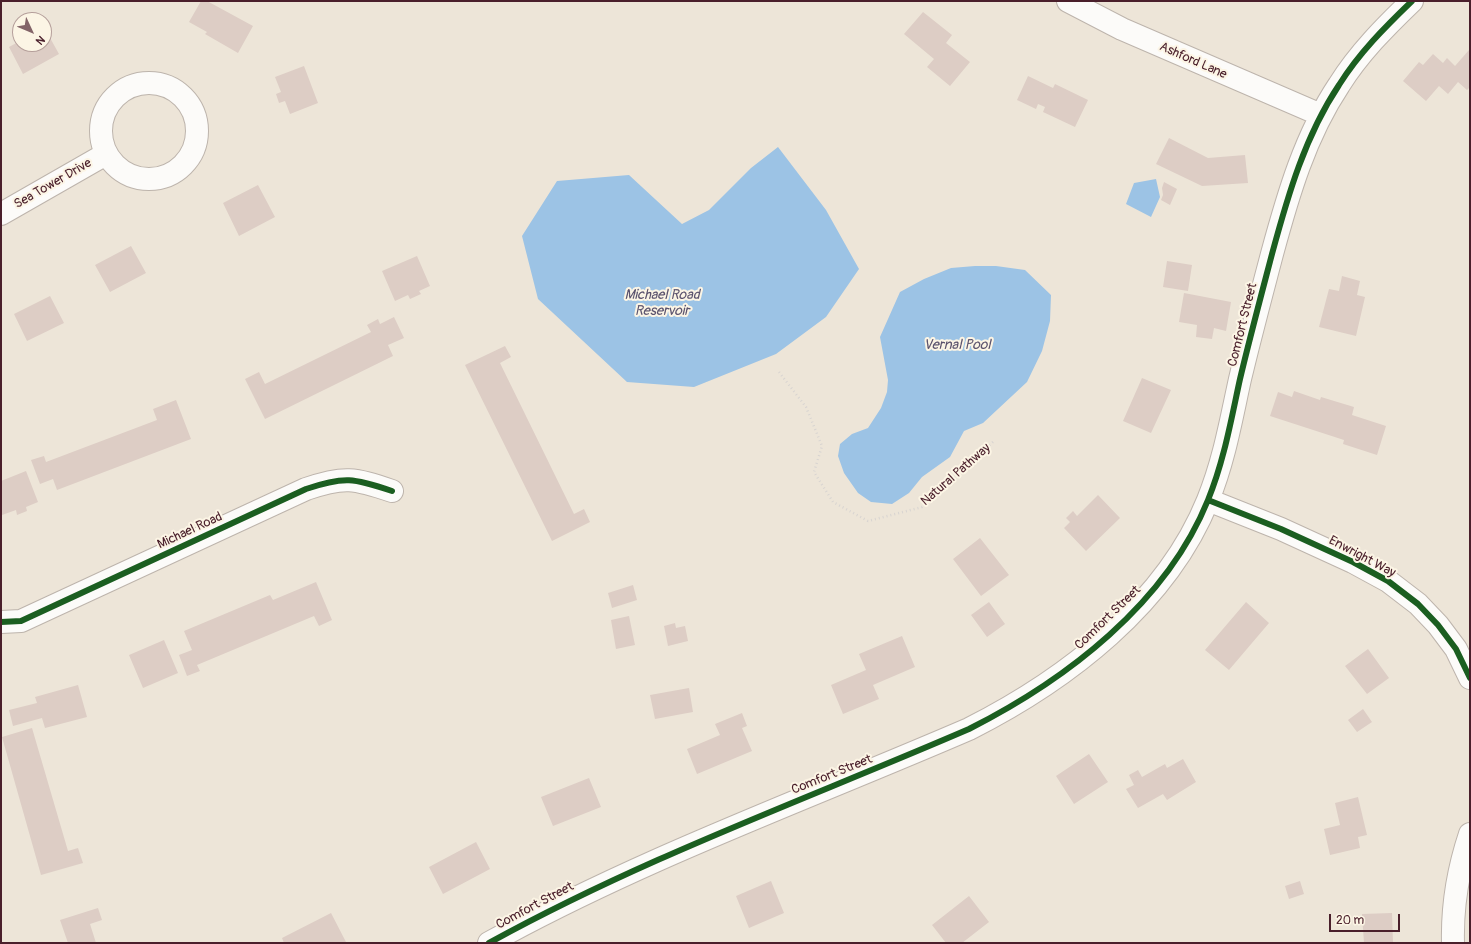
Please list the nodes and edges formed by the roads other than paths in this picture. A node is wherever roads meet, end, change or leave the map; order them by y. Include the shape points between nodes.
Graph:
1 (1068, 1) edge
2 (1412, 1) edge
3 (1321, 115) junction
4 (106, 154) junction
5 (1, 214) edge
6 (392, 491) dead end
7 (1208, 500) junction
8 (1, 622) edge
9 (1470, 678) edge
10 (1470, 834) edge
11 (489, 943) edge
12 (1453, 943) edge

1 - 3 street, Ashford Lane via 1122,30
2 - 3 street, Comfort Street via 1360,55
3 - 7 street, Comfort Street via 1302,159 1282,219 1221,461
4 - 4 street, Sea Tower Drive via 118,169 134,178 154,180 172,174 186,162 195,145 197,126 192,108 179,94 163,85 144,83 126,88 111,101 102,117 100,136
4 - 5 street, Sea Tower Drive
6 - 8 street, Michael Road via 361,480 348,479 306,489 21,621
7 - 9 street, Enwright Way via 1310,542 1388,581 1418,604 1438,625 1456,650
7 - 11 street, Comfort Street via 1183,548 1147,596 1101,643 1039,690 969,729 639,867 564,902
10 - 12 street via 1453,902

